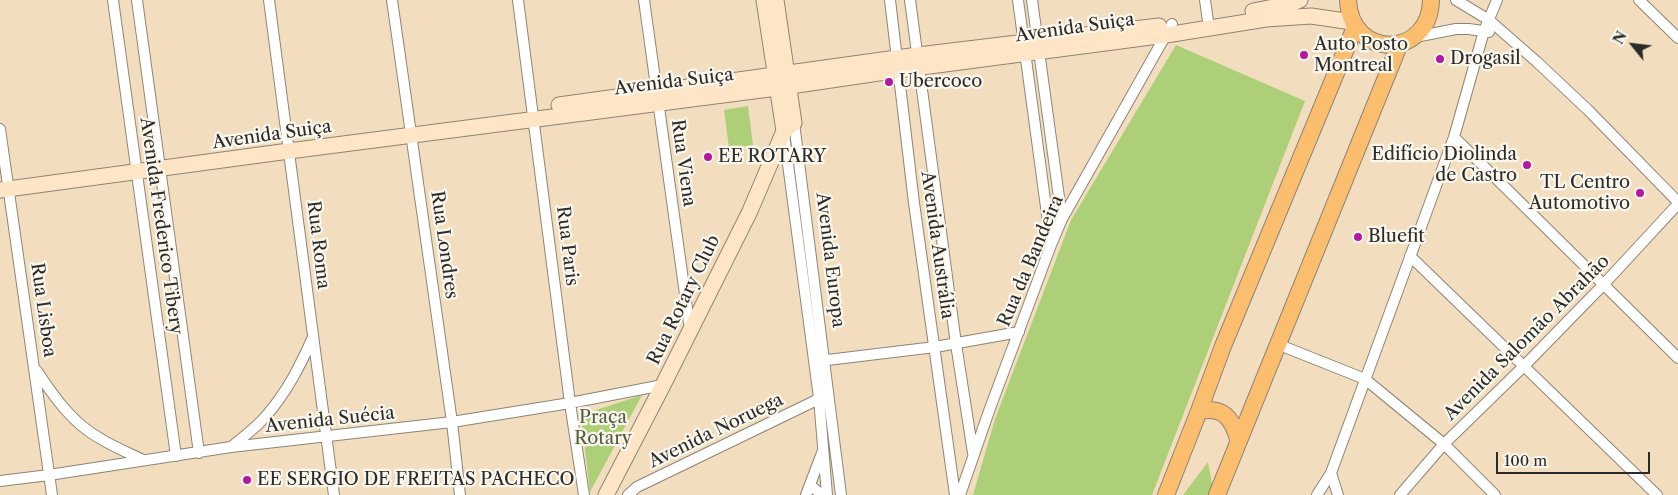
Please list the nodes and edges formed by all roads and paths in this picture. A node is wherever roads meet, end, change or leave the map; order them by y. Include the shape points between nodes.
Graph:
1 (113, 0) edge
2 (137, 0) edge
3 (269, 0) edge
4 (392, 0) edge
5 (518, 0) edge
6 (644, 0) edge
7 (764, 0) edge
8 (776, 0) edge
9 (890, 0) edge
10 (910, 0) edge
11 (1018, 0) edge
12 (1032, 0) edge
13 (1205, 0) edge
14 (1300, 0) edge
15 (1348, 0) edge
16 (1431, 0) edge
17 (1456, 0) edge
18 (1497, 0) edge
19 (1639, 0) edge
20 (1489, 20) junction
21 (1208, 23) junction
22 (1353, 24) junction
23 (1169, 30) junction
24 (1484, 32) junction
25 (1504, 34) junction
26 (1678, 38) edge
27 (1407, 40) junction
28 (1031, 47) junction
29 (918, 61) junction
30 (898, 64) junction
31 (782, 81) junction
32 (657, 97) junction
33 (533, 114) junction
34 (789, 127) junction
35 (0, 129) edge
36 (411, 130) junction
37 (1454, 136) junction
38 (289, 146) junction
39 (159, 164) junction
40 (136, 167) junction
41 (4, 185) edge
42 (1678, 203) edge
43 (1062, 219) junction
44 (1051, 245) junction
45 (1410, 256) junction
46 (1604, 284) junction
47 (690, 331) junction
48 (1018, 332) junction
49 (313, 336) junction
50 (956, 344) junction
51 (1277, 344) junction
52 (935, 347) junction
53 (1678, 358) edge
54 (819, 361) junction
55 (1524, 366) junction
56 (35, 369) junction
57 (1365, 379) junction
58 (663, 385) junction
59 (824, 396) junction
60 (570, 403) junction
61 (1199, 411) junction
62 (452, 422) junction
63 (833, 427) junction
64 (327, 436) junction
65 (1238, 439) junction
66 (1444, 444) junction
67 (231, 447) junction
68 (824, 449) junction
69 (199, 453) junction
70 (176, 456) junction
71 (973, 456) junction
72 (143, 460) junction
73 (1331, 473) junction
74 (49, 475) junction
75 (0, 481) edge
76 (808, 490) edge
77 (639, 491) edge
78 (1218, 494) edge
79 (52, 495) edge
80 (334, 495) edge
81 (460, 495) edge
82 (584, 495) edge
83 (606, 495) edge
84 (618, 495) edge
85 (628, 495) edge
86 (822, 495) edge
87 (827, 495) edge
88 (841, 495) edge
89 (955, 495) edge
90 (960, 495) edge
91 (1166, 495) edge
92 (1317, 495) edge
93 (1338, 495) edge
94 (1400, 495) edge
95 (1495, 495) edge
96 (1656, 495) edge

1 - 40 street, Avenida Frederico Tibery
2 - 39 street, Avenida Frederico Tibery
3 - 38 street, Rua Roma
4 - 36 street, Rua Londres
5 - 33 street, Rua Paris
6 - 32 street, Rua Viena
7 - 31 main road, Avenida Europa
8 - 31 main road, Avenida Europa
9 - 30 street, Avenida Austrália
10 - 29 street, Avenida Austrália
11 - 28 street
12 - 28 street
13 - 21 street
14 - 21 main road, Avenida Suiça
15 - 22 main road
16 - 27 main road via 1427,21
17 - 20 street
18 - 20 street
19 - 26 street
20 - 24 street
20 - 25 street
21 - 22 main road, Avenida Suiça via 1310,16
21 - 23 main road, Avenida Suiça
22 - 27 main road via 1374,42 1387,45
22 - 61 main road via 1222,346
23 - 28 main road, Avenida Suiça
23 - 43 street, Rua da Bandeira
24 - 25 street
24 - 27 street via 1456,29
24 - 37 street
25 - 42 street via 1588,110
27 - 51 main road
28 - 29 main road, Avenida Suiça
28 - 43 street
28 - 44 street
29 - 30 main road, Avenida Suiça
29 - 50 street, Avenida Austrália
30 - 31 main road, Avenida Suiça
30 - 52 street, Avenida Austrália
31 - 32 main road, Avenida Suiça
31 - 34 main road, Avenida Europa
32 - 33 main road, Avenida Suiça
32 - 47 street, Rua Viena
33 - 36 main road, Avenida Suiça
33 - 60 street, Rua Paris
34 - 47 main road, Rua Rotary Club
34 - 54 street, Avenida Europa
35 - 41 street, Rua Lisboa
36 - 38 main road, Avenida Suiça
36 - 62 street, Rua Londres
37 - 45 street
37 - 46 street
38 - 39 main road, Avenida Suiça
38 - 49 street, Rua Roma
39 - 40 main road, Avenida Suiça
39 - 69 street, Avenida Frederico Tibery
40 - 41 main road, Avenida Suiça
40 - 70 street, Avenida Frederico Tibery
41 - 56 street, Rua Lisboa
42 - 46 street, Avenida Salomão Abrahão
43 - 44 street, Rua da Bandeira
44 - 48 street, Rua da Bandeira
45 - 55 street
45 - 57 street
46 - 53 street
46 - 55 street, Avenida Salomão Abrahão
47 - 58 main road, Rua Rotary Club
48 - 50 street
48 - 71 street, Rua da Bandeira
49 - 64 street, Rua Roma
49 - 67 street via 284,393 264,418
50 - 52 street
50 - 71 street, Avenida Austrália
51 - 57 street
51 - 65 main road
52 - 54 street
52 - 89 street, Avenida Austrália
54 - 59 street, Avenida Europa
55 - 66 street, Avenida Salomão Abrahão
55 - 96 street
56 - 72 street via 79,424 100,439
56 - 74 street, Rua Lisboa
57 - 66 street
57 - 73 street
58 - 60 street, Avenida Suécia
58 - 83 main road, Rua Rotary Club
59 - 63 street, Avenida Europa
59 - 68 street, Avenida Europa
59 - 77 street, Avenida Noruega
60 - 62 street, Avenida Suécia
60 - 82 street, Rua Paris
61 - 65 main road via 1210,409 1228,417
61 - 91 main road
62 - 64 street, Avenida Suécia
62 - 81 street, Rua Londres
63 - 68 street
63 - 88 street, Avenida Europa
64 - 67 street, Avenida Suécia
64 - 80 street, Rua Roma
65 - 78 main road
66 - 94 street, Avenida Salomão Abrahão
66 - 95 street
67 - 69 street, Avenida Suécia
68 - 76 street
68 - 87 street, Avenida Europa
69 - 70 street, Avenida Suécia
70 - 72 street, Avenida Suécia
71 - 90 street, Rua da Bandeira
72 - 74 street, Avenida Suécia
73 - 92 street
73 - 93 street
74 - 75 street, Avenida Suécia
74 - 79 street, Rua Lisboa
76 - 86 street
77 - 84 street
77 - 85 street, Avenida Noruega

